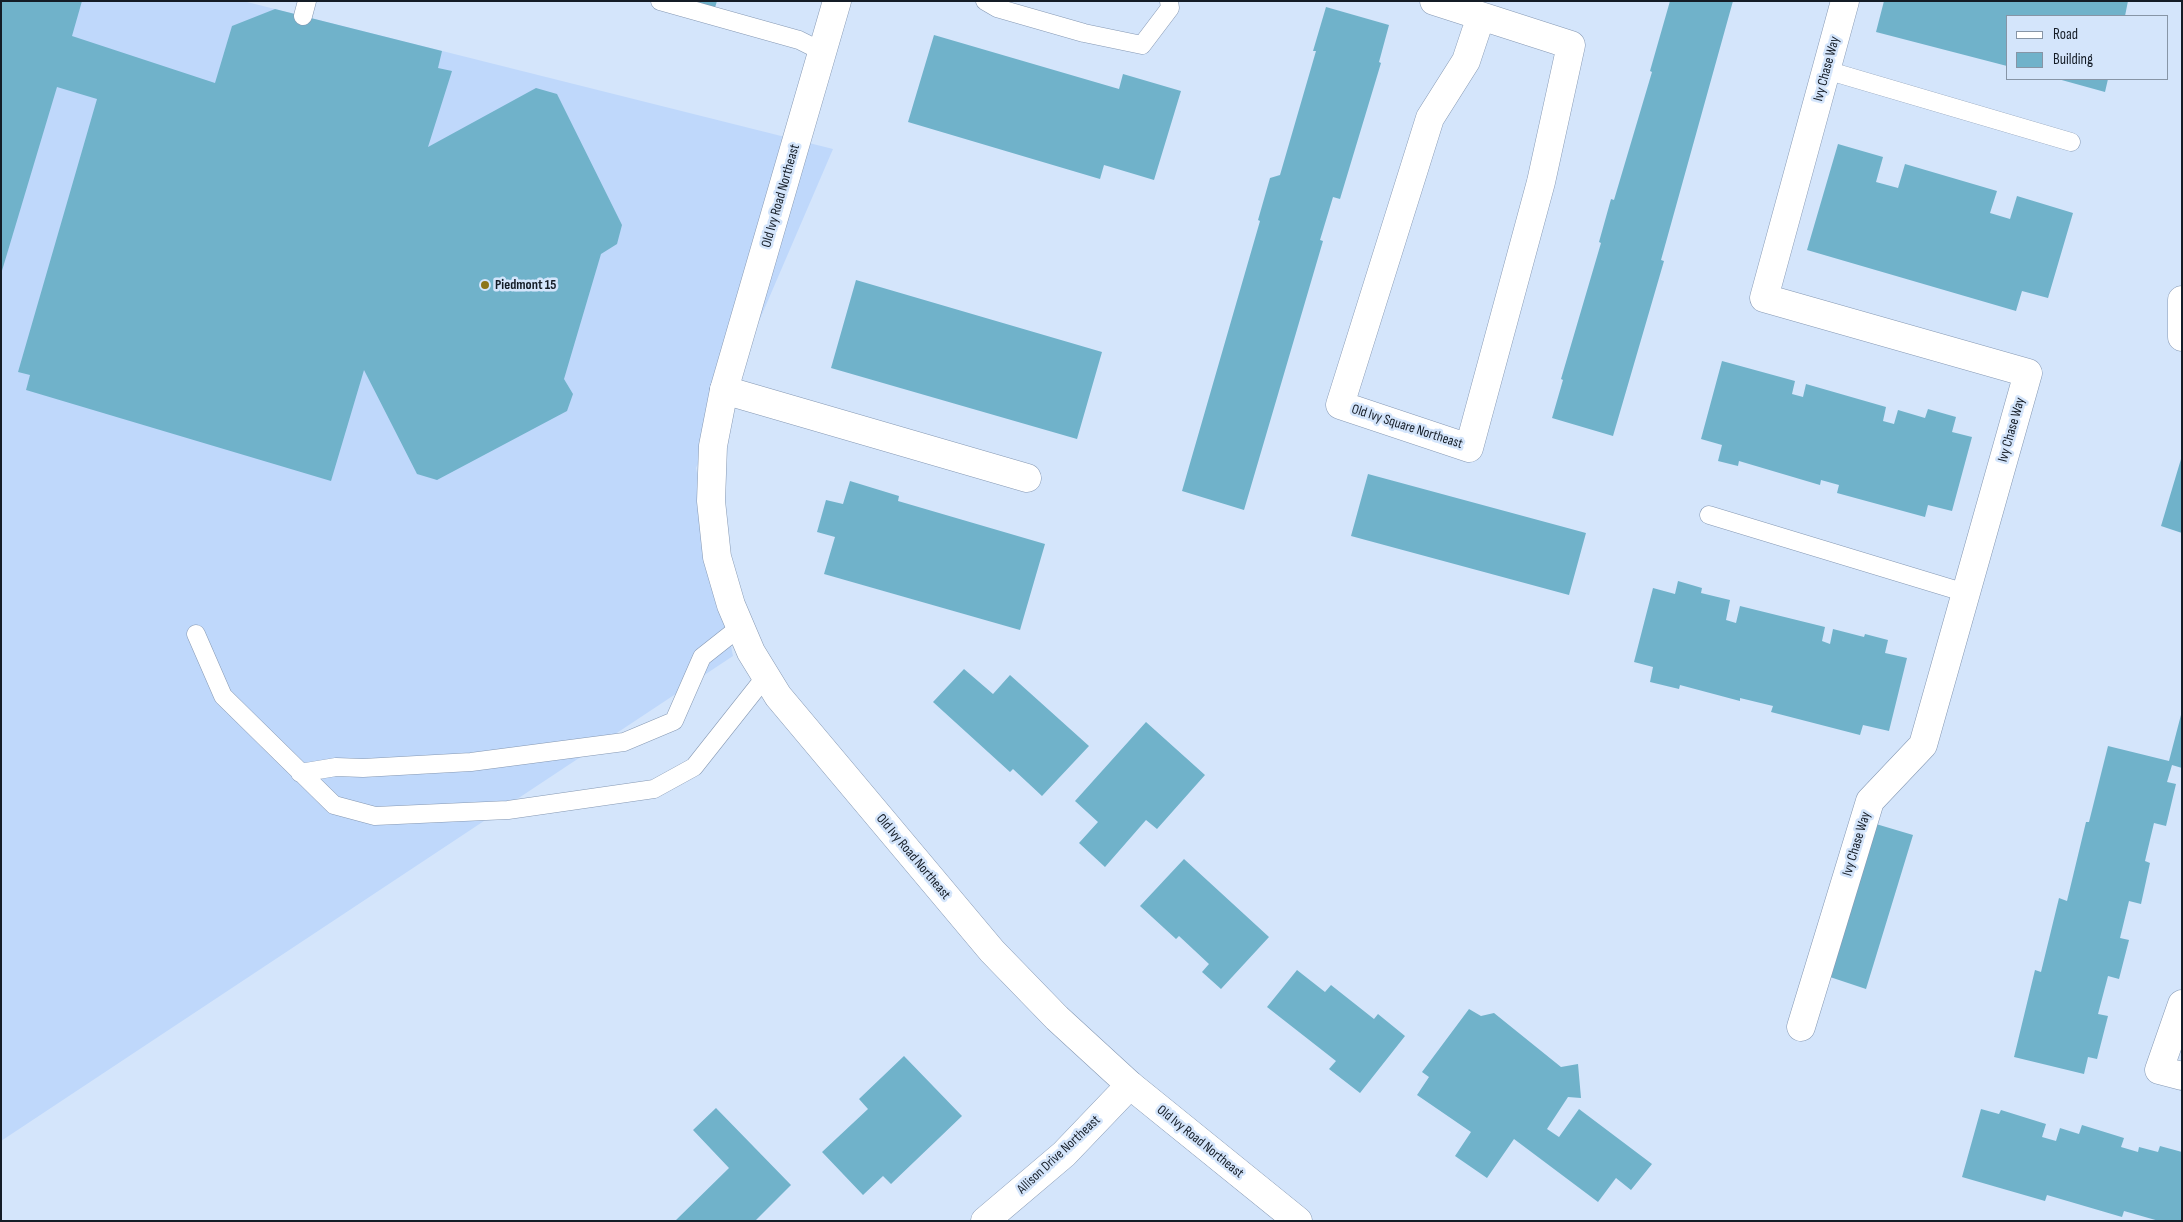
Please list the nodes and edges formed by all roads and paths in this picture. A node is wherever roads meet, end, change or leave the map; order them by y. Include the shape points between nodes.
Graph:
1 (660, 1) edge
2 (837, 1) edge
3 (985, 1) edge
4 (1169, 1) edge
5 (1434, 1) edge
6 (1845, 1) edge
7 (1481, 16) junction
8 (823, 52) junction
9 (1826, 70) junction
10 (2071, 142) dead end
11 (2182, 300) edge
12 (2182, 337) edge
13 (724, 390) junction
14 (1027, 478) dead end
15 (1709, 515) dead end
16 (1966, 593) junction
17 (740, 627) junction
18 (196, 634) dead end
19 (766, 676) junction
20 (300, 773) junction
21 (2182, 1004) edge
22 (1801, 1027) dead end
23 (2182, 1076) edge
24 (1130, 1085) junction
25 (985, 1221) edge
26 (1298, 1221) edge

1 - 8 lane via 799,40
2 - 8 street, Old Ivy Road Northeast
3 - 4 lane via 997,8 1084,33 1142,45 1170,8
5 - 7 street, Old Ivy Square Northeast
6 - 9 street, Ivy Chase Way
7 - 7 street, Old Ivy Square Northeast via 1571,45 1541,182 1469,448 1340,405 1430,118 1466,61
8 - 13 street, Old Ivy Road Northeast
9 - 10 lane
9 - 16 street, Ivy Chase Way via 1764,298 2028,373
11 - 12 street
13 - 14 street
13 - 17 street, Old Ivy Road Northeast via 713,446 711,501 718,557
15 - 16 lane
16 - 22 street, Ivy Chase Way via 1923,745 1870,800
17 - 19 street, Old Ivy Road Northeast
17 - 20 lane via 702,657 674,721 624,742 471,762 336,767
18 - 20 lane via 223,696
19 - 20 lane via 694,767 654,789 508,810 375,816 334,805
19 - 24 street, Old Ivy Road Northeast via 778,696 992,951 1057,1018
21 - 23 street via 2158,1070
24 - 25 street, Allison Drive Northeast via 1064,1154
24 - 26 street, Old Ivy Road Northeast

